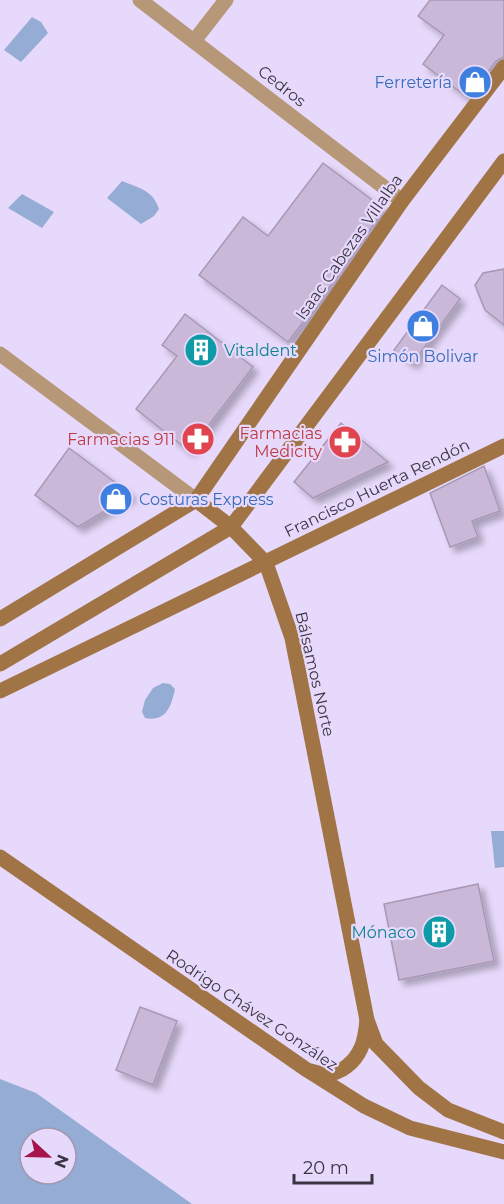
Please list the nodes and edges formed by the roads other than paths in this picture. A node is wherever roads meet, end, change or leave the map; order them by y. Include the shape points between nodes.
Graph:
1 (140, 0) edge
2 (226, 0) edge
3 (194, 41) junction
4 (504, 67) edge
5 (504, 161) edge
6 (402, 201) junction
7 (0, 354) edge
8 (504, 446) edge
9 (196, 500) junction
10 (231, 527) junction
11 (266, 563) junction
12 (0, 619) edge
13 (0, 664) edge
14 (0, 692) edge
15 (0, 857) edge
16 (367, 1020) junction
17 (307, 1070) junction
18 (504, 1132) edge
19 (504, 1152) edge

1 - 3 street, Cedros
2 - 3 street
3 - 6 street, Cedros
4 - 6 main road, Isaac Cabezas Villalba
5 - 10 main road
6 - 9 main road, Isaac Cabezas Villalba
7 - 9 street, Bálsamos Norte
8 - 11 main road, Francisco Huerta Rendón
9 - 10 main road, Bálsamos Norte
9 - 12 main road, Isaac Cabezas Villalba
10 - 11 main road, Bálsamos Norte
10 - 13 main road
11 - 14 main road, Francisco Huerta Rendón
11 - 16 main road, Bálsamos Norte via 292,638
15 - 17 main road, Rodrigo Chávez González
16 - 17 main road via 366,1034 354,1060 340,1071 325,1074
16 - 18 main road via 376,1044 419,1088 448,1110
17 - 19 main road, Rodrigo Chávez González via 364,1106 410,1128

